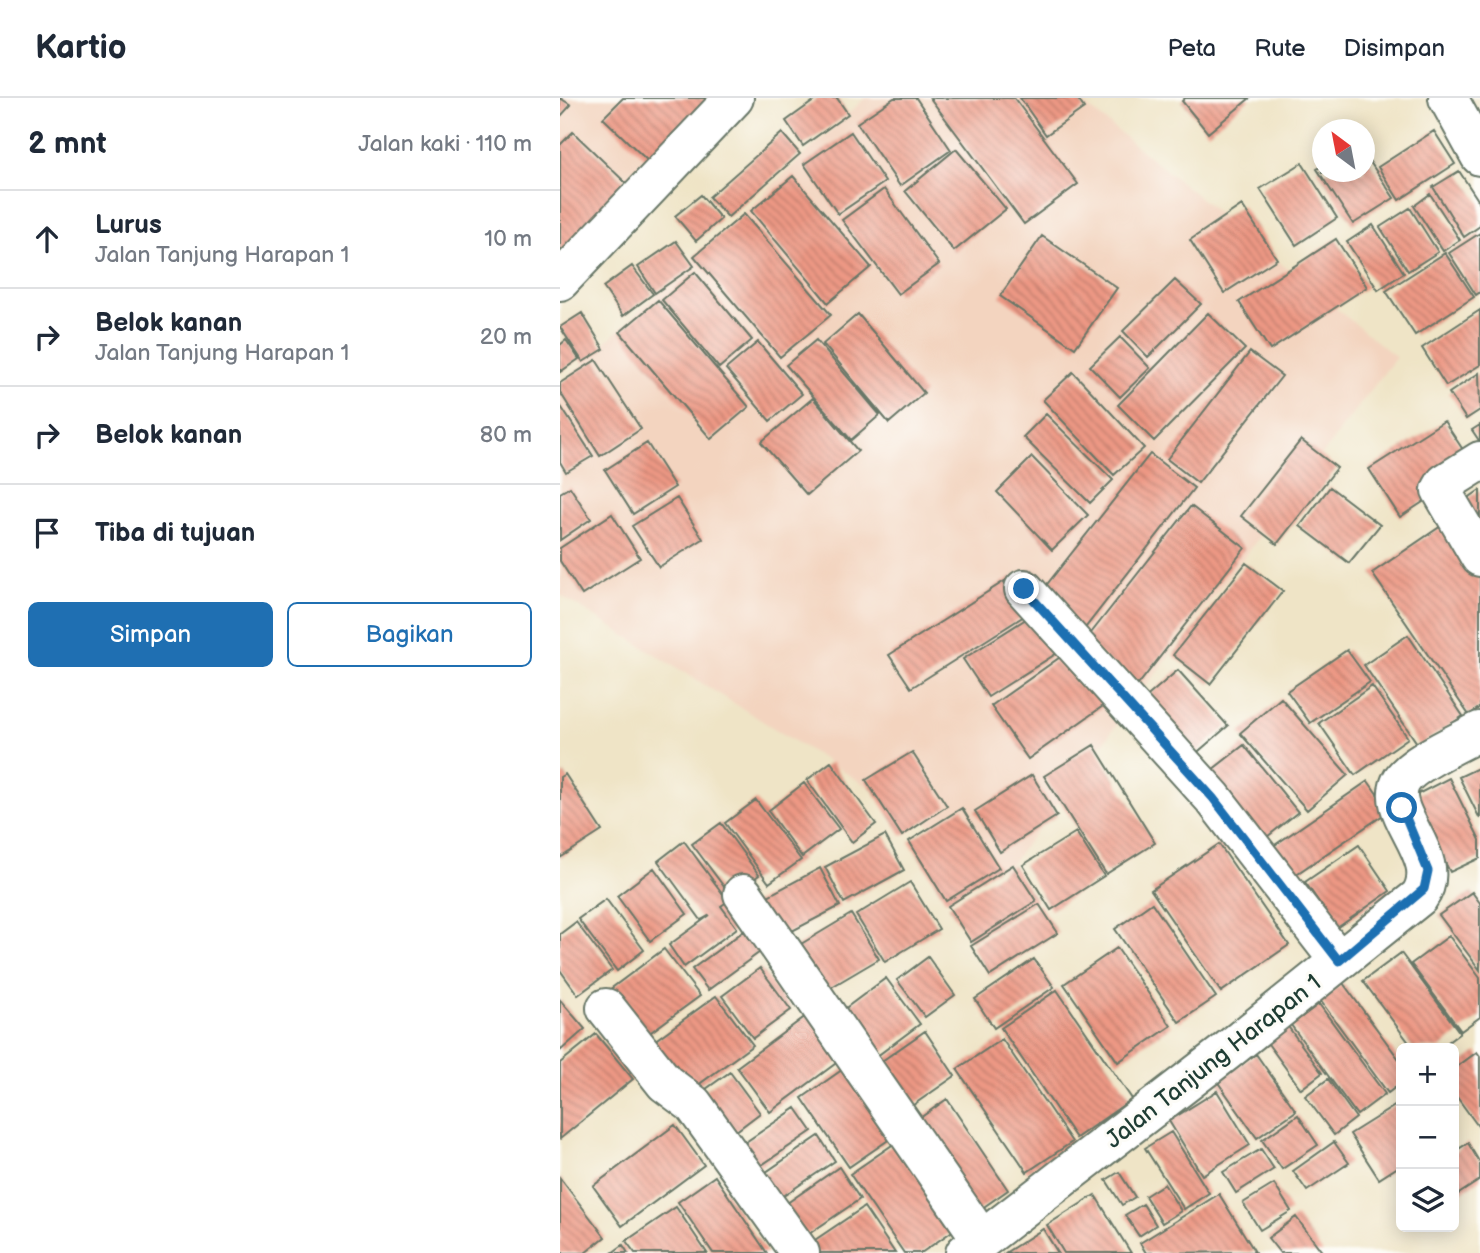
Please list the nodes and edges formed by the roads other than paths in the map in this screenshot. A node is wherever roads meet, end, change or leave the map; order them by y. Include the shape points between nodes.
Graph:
1 (734, 98) edge
2 (1448, 98) edge
3 (1480, 156) edge
4 (560, 281) edge
5 (1480, 461) edge
6 (1480, 557) edge
7 (1024, 589) dead end
8 (1480, 731) edge
9 (743, 894) dead end
10 (1339, 961) junction
11 (606, 1007) dead end
12 (974, 1246) edge
13 (800, 1253) edge

1 - 4 street
2 - 3 street
5 - 6 street via 1441,490
7 - 10 street via 1213,798
8 - 10 street, Jalan Tanjung Harapan 1 via 1415,768 1402,781 1402,808 1428,871 1424,889
9 - 12 street
10 - 12 street, Jalan Tanjung Harapan 1
11 - 13 street via 665,1083 693,1104

